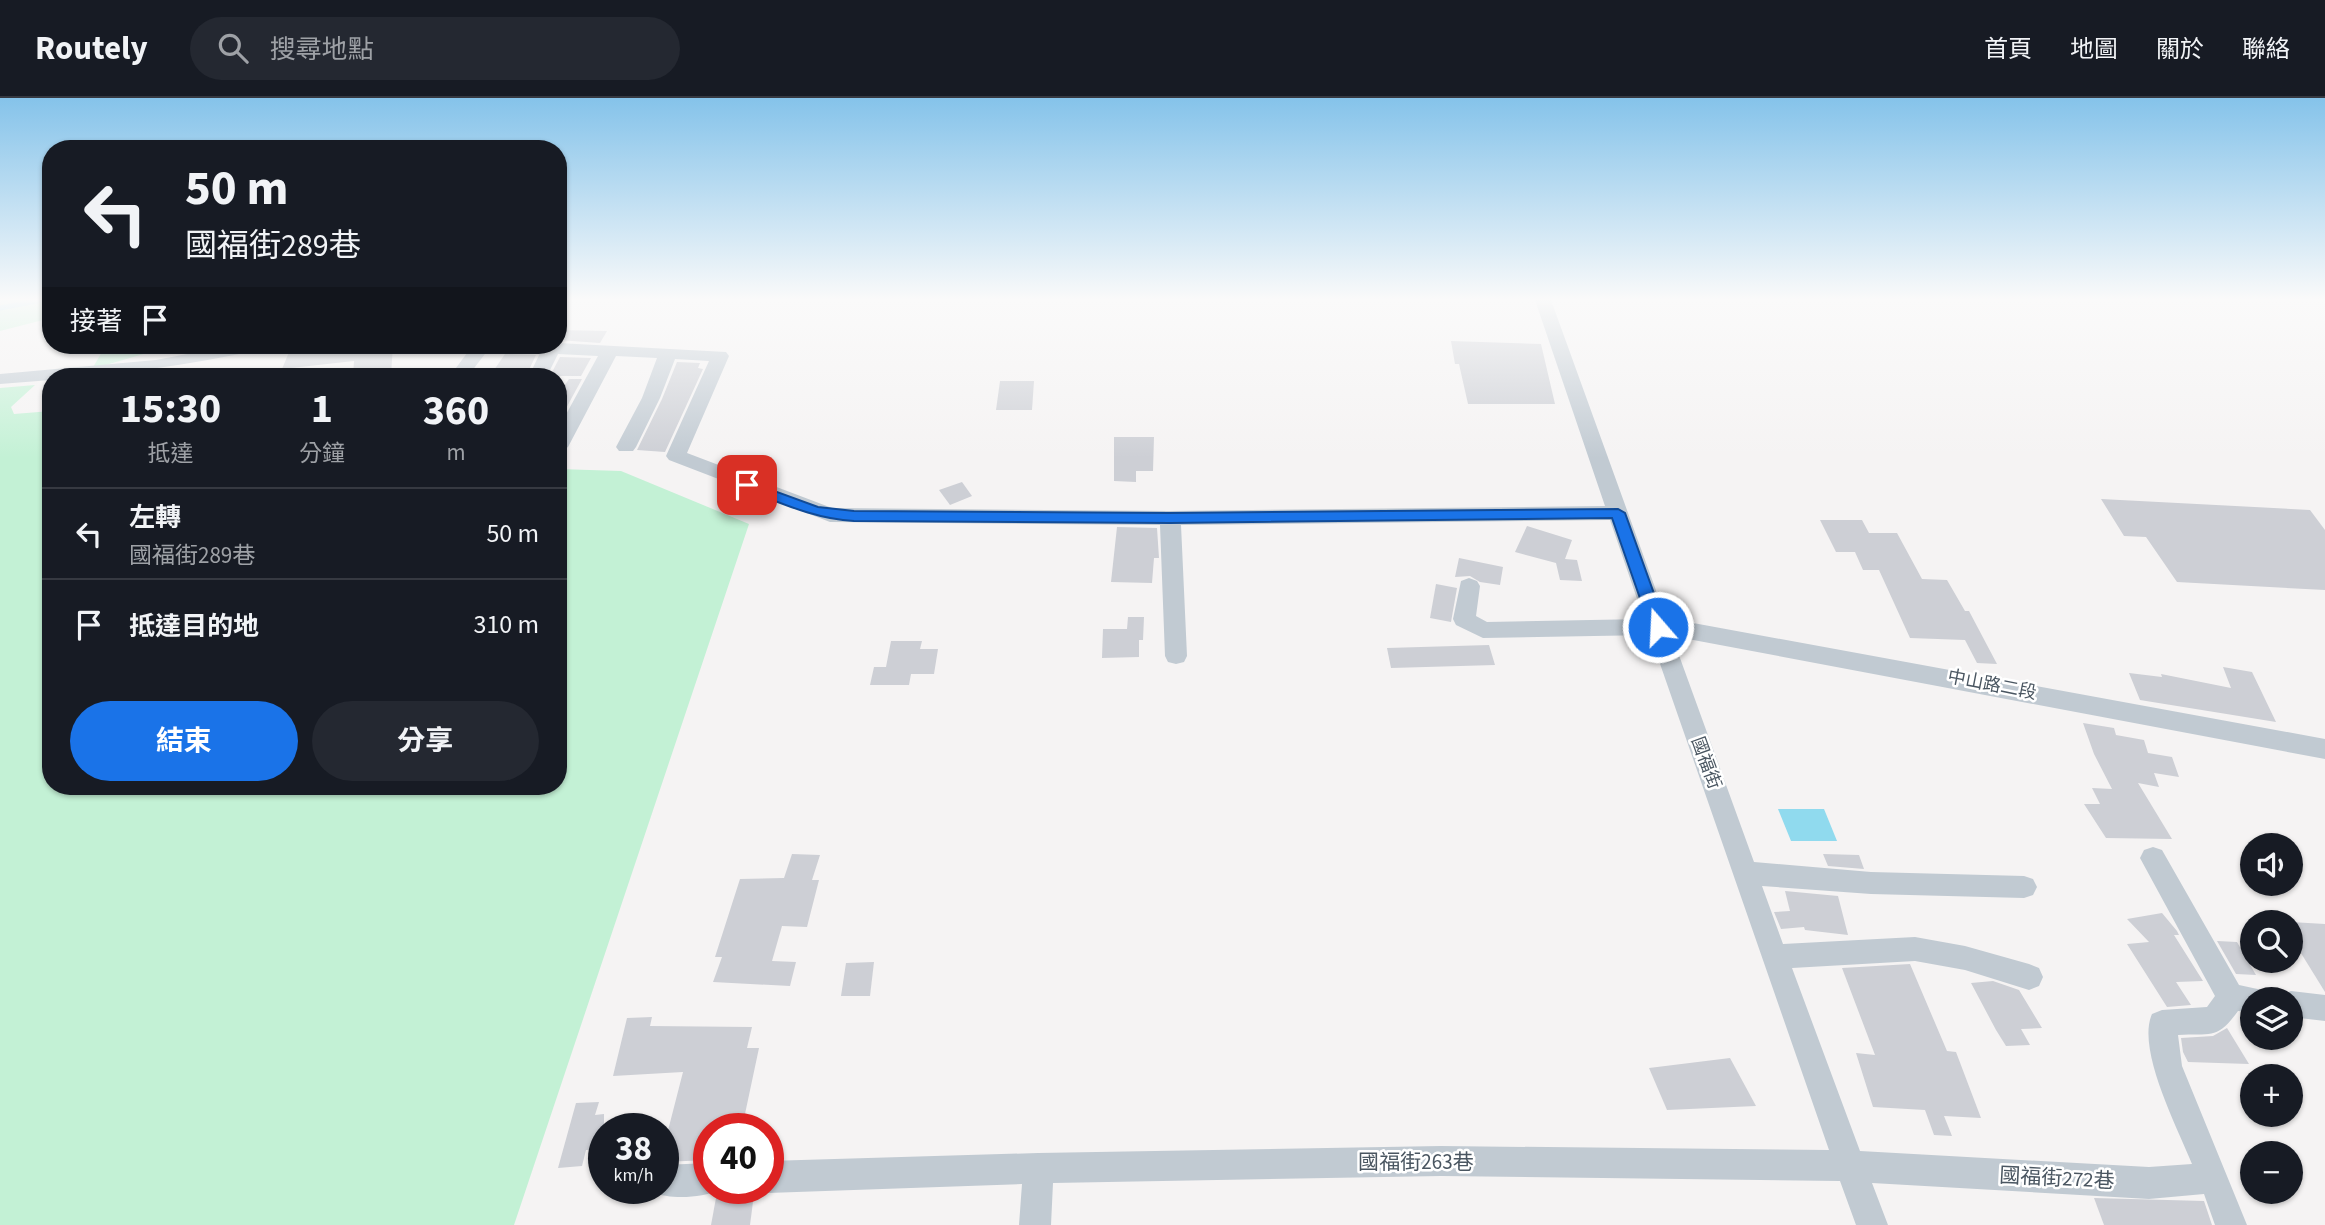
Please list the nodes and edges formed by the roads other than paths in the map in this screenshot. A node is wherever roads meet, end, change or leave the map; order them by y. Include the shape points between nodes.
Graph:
1 (609, 352) edge
2 (627, 353) edge
3 (1562, 353) edge
4 (213, 354) edge
5 (668, 354) junction
6 (123, 368) edge
7 (42, 375) edge
8 (0, 379) edge
9 (567, 430) edge
10 (626, 447) dead end
11 (1618, 513) junction
12 (1170, 518) junction
13 (1469, 586) dead end
14 (1658, 626) junction
15 (1176, 656) dead end
16 (2325, 749) edge
17 (2153, 858) dead end
18 (1745, 873) junction
19 (2024, 887) dead end
20 (1774, 957) junction
21 (2029, 977) dead end
22 (2240, 995) edge
23 (2240, 1000) edge
24 (2303, 1005) edge
25 (2325, 1008) edge
26 (1851, 1166) junction
27 (1038, 1168) junction
28 (784, 1176) edge
29 (2213, 1178) junction
30 (1035, 1225) edge
31 (1872, 1225) edge
32 (2231, 1225) edge

1 - 9 street
2 - 5 street
3 - 11 street, 國福街
4 - 6 street
5 - 10 street
5 - 12 street via 720,356 676,456 830,515
7 - 8 street
11 - 12 street
11 - 14 street, 國福街
12 - 15 street
13 - 14 street, 中山路二段 via 1464,619 1483,629
14 - 16 street, 中山路二段
14 - 18 street, 國福街
17 - 22 street
18 - 19 street via 1871,883
18 - 20 street, 國福街
20 - 21 street via 1915,949
20 - 26 street, 國福街
23 - 29 street via 2214,1020 2162,1023 2167,1066
24 - 25 street
26 - 27 street, 國福街263巷 via 1441,1161
26 - 29 street, 國福街272巷 via 2148,1183
26 - 31 street, 國福街
27 - 28 street, 國福街263巷
27 - 30 street
29 - 32 street

